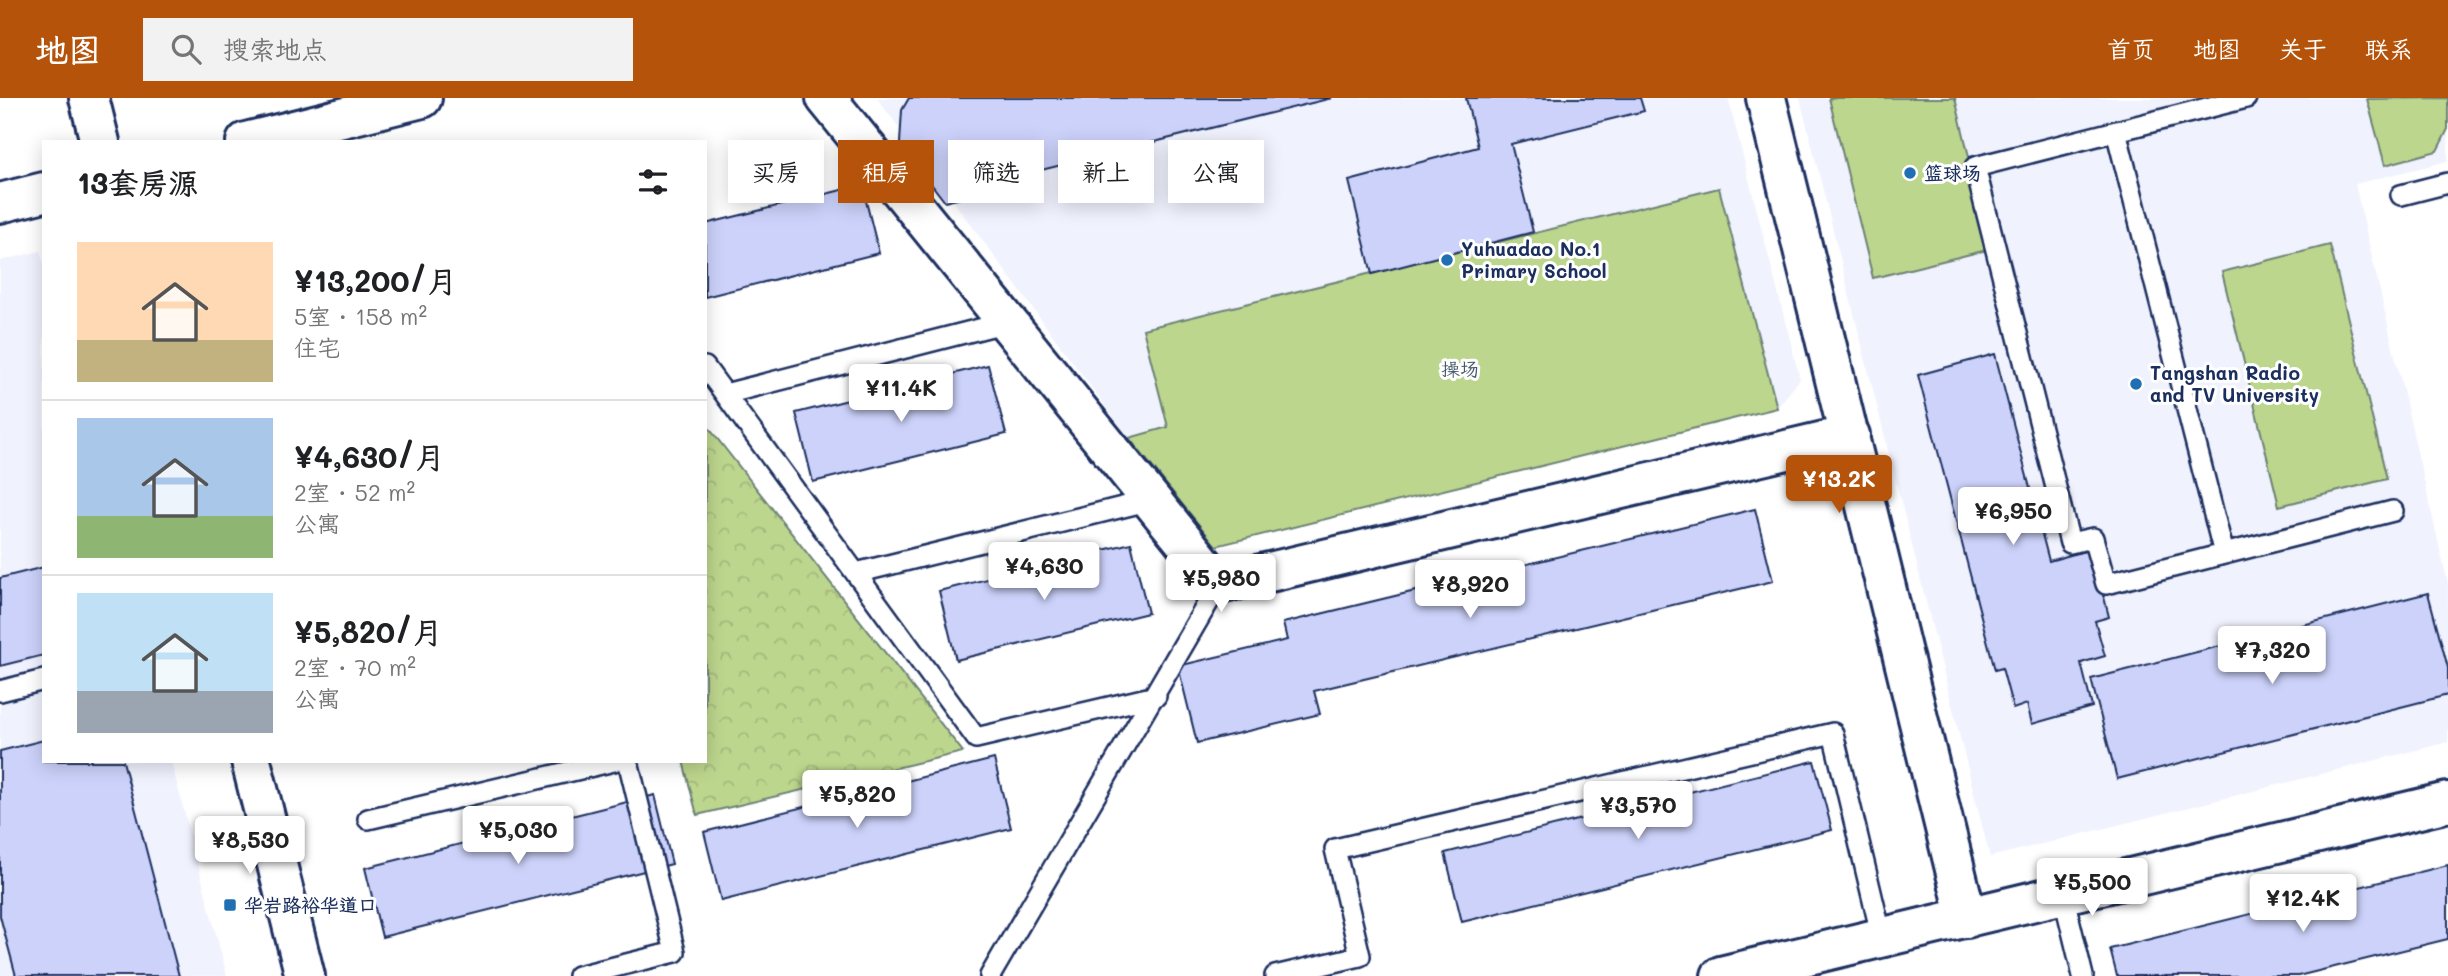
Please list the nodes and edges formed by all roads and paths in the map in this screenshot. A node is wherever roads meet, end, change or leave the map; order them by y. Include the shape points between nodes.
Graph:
1 (89, 98) edge
2 (422, 98) edge
3 (826, 98) edge
4 (1766, 98) edge
5 (2246, 98) edge
6 (2116, 131) junction
7 (100, 140) edge
8 (254, 140) edge
9 (2448, 183) edge
10 (42, 192) edge
11 (2401, 195) dead end
12 (0, 203) edge
13 (1007, 322) junction
14 (707, 370) edge
15 (725, 394) junction
16 (1850, 435) junction
17 (1151, 499) junction
18 (2393, 511) dead end
19 (2224, 554) junction
20 (856, 573) junction
21 (1219, 584) junction
22 (42, 680) edge
23 (0, 691) edge
24 (1156, 696) junction
25 (252, 763) edge
26 (606, 763) edge
27 (628, 763) edge
28 (2448, 802) edge
29 (368, 819) dead end
30 (2063, 894) junction
31 (1967, 918) junction
32 (1882, 937) junction
33 (305, 976) edge
34 (578, 976) edge
35 (990, 976) edge
36 (1275, 976) edge
37 (1721, 976) edge
38 (2083, 976) edge

1 - 7 street
2 - 8 street
3 - 13 street
4 - 16 street
5 - 6 lane
6 - 19 lane
6 - 19 lane via 1975,167 2066,529 2070,543 2093,538 2106,584
9 - 11 lane
10 - 12 street
13 - 15 lane
13 - 17 street
14 - 15 lane
15 - 20 lane
16 - 21 street
16 - 31 street
17 - 20 lane
17 - 21 street
18 - 19 lane
20 - 24 lane via 976,738
21 - 24 lane
22 - 23 lane
24 - 35 lane
25 - 33 street
26 - 29 lane
27 - 34 lane via 675,953
28 - 30 street
30 - 31 street
30 - 38 lane
31 - 32 street
32 - 36 lane via 1833,733 1335,849 1360,956
32 - 37 street

